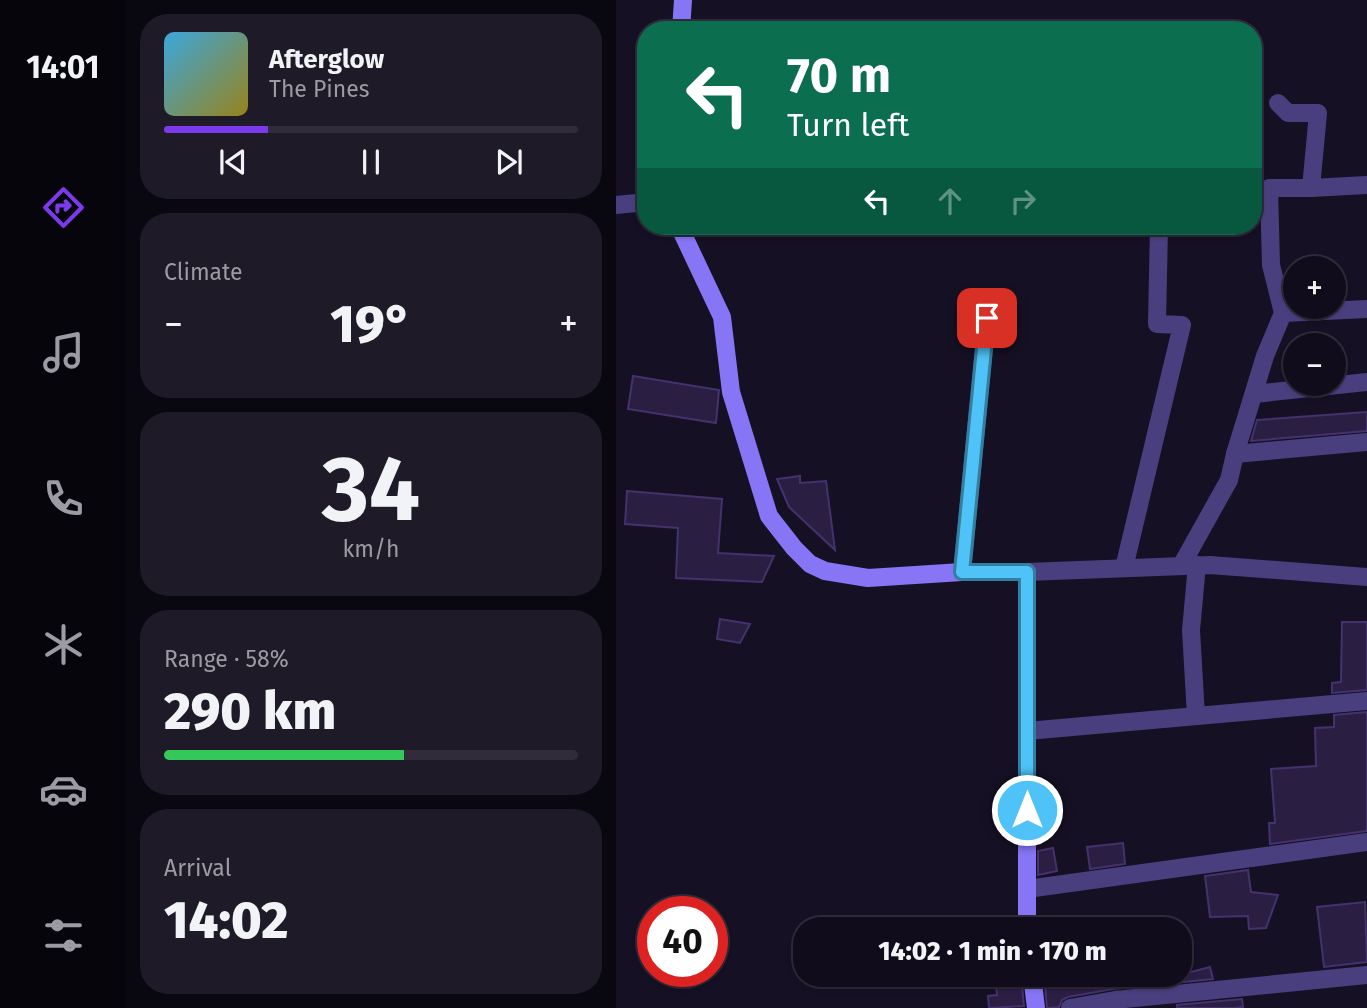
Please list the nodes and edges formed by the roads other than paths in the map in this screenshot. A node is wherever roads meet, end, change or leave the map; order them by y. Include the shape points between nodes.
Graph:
1 (683, 0) edge
2 (682, 21) edge
3 (1278, 103) dead end
4 (1367, 184) edge
5 (1311, 188) junction
6 (1262, 195) edge
7 (637, 203) edge
8 (1262, 203) edge
9 (616, 205) edge
10 (683, 235) edge
11 (1159, 235) edge
12 (1367, 309) edge
13 (1346, 310) edge
14 (1283, 313) joint
15 (987, 318) dead end
16 (1367, 382) edge
17 (1254, 394) junction
18 (1367, 442) edge
19 (1235, 454) junction
20 (1189, 566) junction
21 (1124, 568) junction
22 (962, 572) junction
23 (1027, 572) junction
24 (1367, 577) edge
25 (1367, 701) edge
26 (1196, 716) junction
27 (1027, 731) junction
28 (1367, 842) edge
29 (1027, 889) junction
30 (1027, 917) edge
31 (1367, 975) edge
32 (1033, 987) edge
33 (1036, 1008) edge
34 (1070, 1008) edge

1 - 2 street
3 - 5 street via 1288,113 1318,113
4 - 5 street
5 - 6 street via 1269,188
7 - 9 street
8 - 14 street
10 - 22 street via 722,317 731,392 769,516 794,548 810,564 846,576
11 - 21 street via 1157,324 1182,325
12 - 13 street
14 - 17 street
15 - 22 street
16 - 17 street
17 - 19 street
18 - 19 street
19 - 20 street via 1229,480
20 - 21 street
20 - 24 street
20 - 26 street
21 - 23 street
22 - 23 street
23 - 27 street
25 - 26 street
26 - 27 street
27 - 29 street
28 - 29 street
29 - 30 street
31 - 34 street
32 - 33 street

